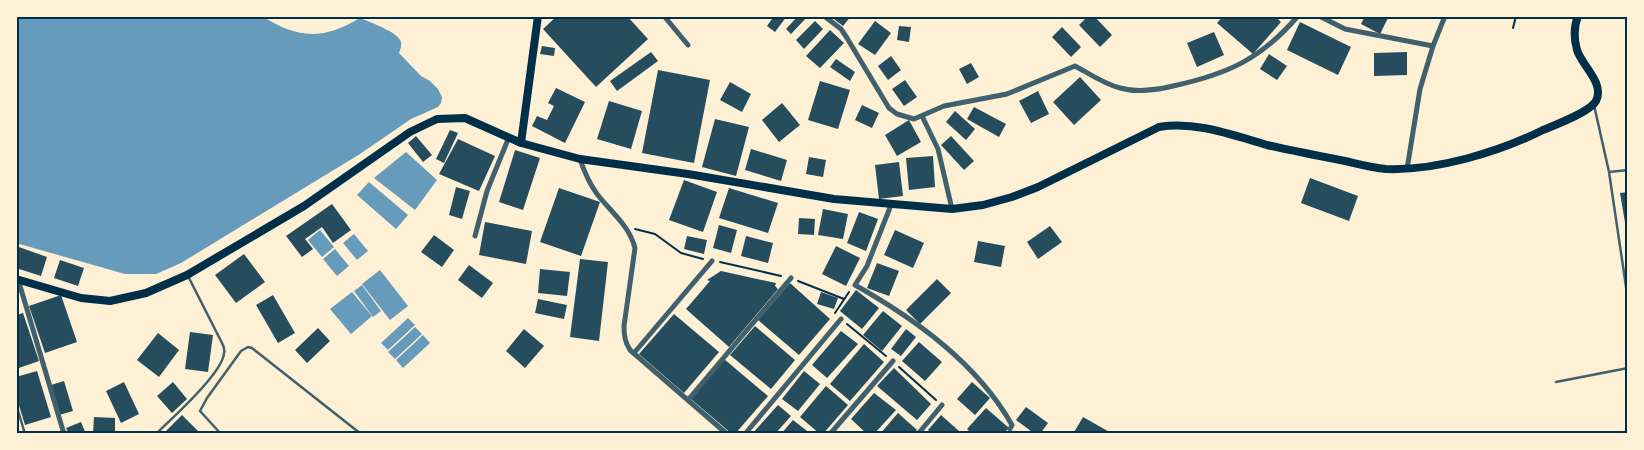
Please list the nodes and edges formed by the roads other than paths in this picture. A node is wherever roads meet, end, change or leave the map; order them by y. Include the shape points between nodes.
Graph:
1 (538, 16) edge
2 (664, 16) edge
3 (824, 16) edge
4 (1298, 16) edge
5 (1319, 16) edge
6 (1445, 16) edge
7 (1578, 16) edge
8 (688, 45) dead end
9 (1433, 46) junction
10 (1594, 104) junction
11 (922, 116) junction
12 (508, 137) junction
13 (522, 143) junction
14 (580, 159) junction
15 (1408, 165) junction
16 (1628, 170) edge
17 (1609, 172) junction
18 (891, 205) junction
19 (952, 209) junction
20 (474, 236) dead end
21 (712, 261) road end
22 (187, 275) junction
23 (791, 278) road end
24 (17, 279) edge
25 (1628, 300) edge
26 (841, 319) road end
27 (634, 352) junction
28 (893, 361) dead end
29 (1628, 368) edge
30 (1556, 382) dead end
31 (688, 400) junction
32 (16, 404) edge
33 (942, 405) dead end
34 (1010, 429) dead end
35 (25, 434) edge
36 (64, 434) edge
37 (156, 434) edge
38 (221, 434) edge
39 (361, 434) edge
40 (727, 434) edge
41 (745, 434) edge
42 (830, 434) edge
43 (918, 434) edge

1 - 13 main road
2 - 8 street
3 - 11 street via 841,29 889,108 906,118
4 - 11 street via 1260,53 1212,77 1146,92 1121,89 1075,66 1007,94 944,106
5 - 9 street via 1345,29
6 - 9 street
7 - 10 main road via 1574,36 1577,51 1598,90
9 - 15 street via 1420,89
10 - 15 main road via 1525,139 1488,153
10 - 17 lane
11 - 19 street via 938,149
12 - 13 main road
12 - 20 street
12 - 22 main road via 464,118 437,119 410,132 304,206
13 - 14 main road
14 - 18 main road
14 - 27 street via 597,194 632,236 635,248 624,336 626,344
15 - 19 main road via 1384,169 1176,124 1159,127 1029,191 983,205
16 - 17 lane
17 - 25 lane
18 - 19 main road
18 - 34 street via 867,266 855,285 915,324 974,373 1002,407 1012,425
21 - 27 street
22 - 24 main road via 146,293 110,301 81,298
22 - 37 lane via 224,354 201,388
23 - 31 street
24 - 36 street
26 - 41 street
27 - 31 street
28 - 42 street
29 - 30 lane
31 - 40 street
32 - 35 lane
33 - 43 street
38 - 39 lane via 200,412 206,398 241,351 248,347

